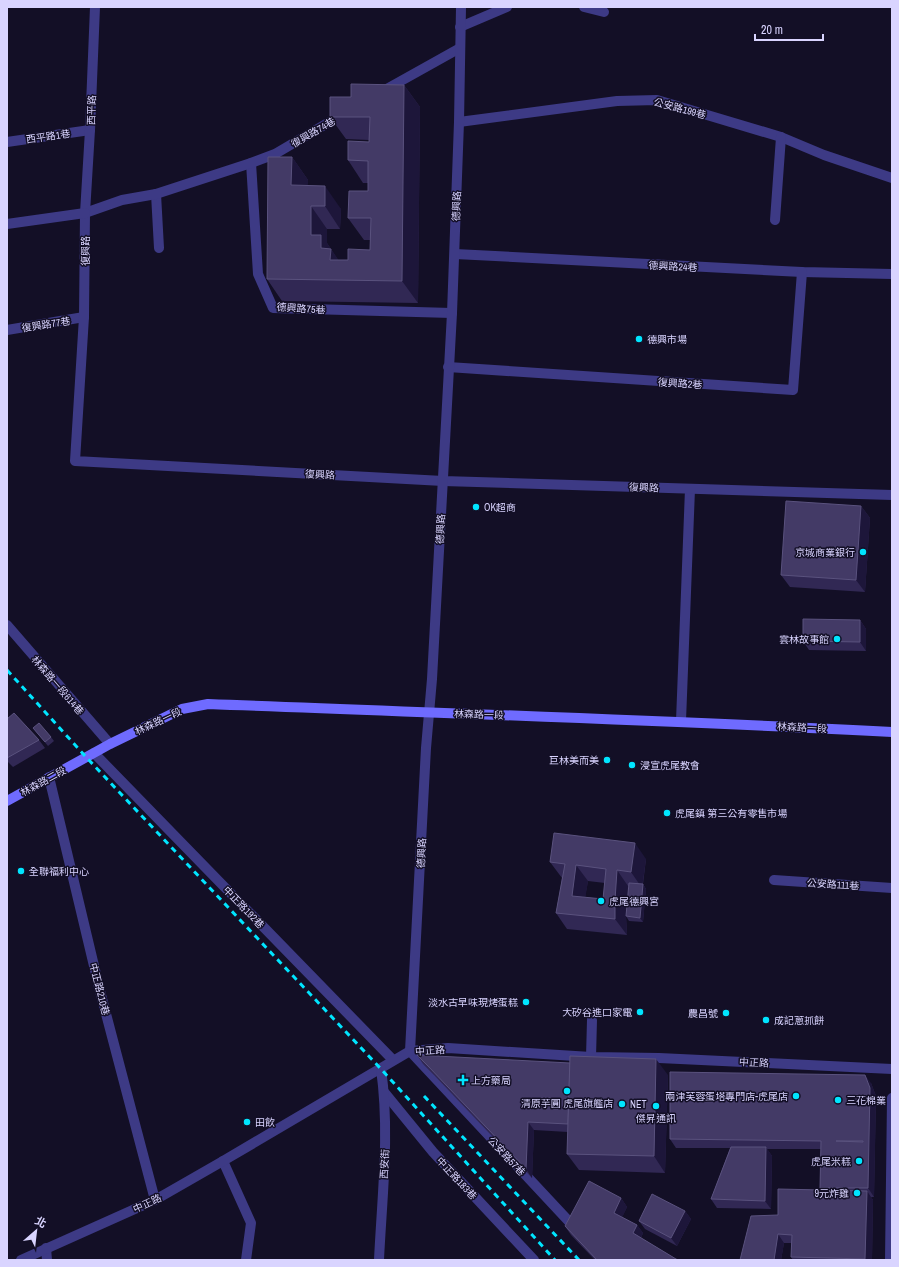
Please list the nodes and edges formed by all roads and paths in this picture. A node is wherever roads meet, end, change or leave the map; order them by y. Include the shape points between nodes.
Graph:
1 (95, 7) edge
2 (461, 7) edge
3 (507, 7) edge
4 (584, 7) edge
5 (604, 12) dead end
6 (460, 27) junction
7 (460, 48) junction
8 (374, 97) edge
9 (354, 108) edge
10 (459, 122) junction
11 (90, 130) junction
12 (781, 137) junction
13 (7, 142) edge
14 (251, 163) junction
15 (892, 178) edge
16 (156, 194) junction
17 (85, 213) junction
18 (775, 220) dead end
19 (7, 224) edge
20 (159, 248) dead end
21 (455, 254) junction
22 (802, 272) junction
23 (892, 274) edge
24 (452, 313) junction
25 (84, 317) junction
26 (7, 330) edge
27 (448, 367) junction
28 (443, 481) junction
29 (690, 489) junction
30 (892, 495) edge
31 (7, 625) edge
32 (429, 713) junction
33 (681, 721) junction
34 (892, 732) edge
35 (110, 744) junction
36 (94, 753) junction
37 (78, 762) joint
38 (50, 777) junction
39 (7, 801) edge
40 (774, 880) dead end
41 (892, 888) edge
42 (592, 1020) dead end
43 (410, 1051) junction
44 (591, 1056) junction
45 (393, 1060) junction
46 (381, 1069) junction
47 (892, 1069) edge
48 (384, 1092) junction
49 (892, 1098) edge
50 (223, 1162) junction
51 (155, 1200) junction
52 (584, 1238) edge
53 (46, 1248) junction
54 (21, 1260) edge
55 (47, 1260) edge
56 (246, 1260) edge
57 (378, 1260) edge
58 (534, 1260) edge
59 (890, 1260) edge

1 - 11 street, 西平路
2 - 6 street, 德興路
3 - 6 street
4 - 5 street
6 - 7 street, 德興路
7 - 8 street
7 - 10 street, 德興路
9 - 14 street, 復興路74巷 via 275,154
10 - 12 street, 公安路199巷 via 617,101 657,100
10 - 21 street, 德興路
11 - 13 street, 西平路1巷
11 - 17 street, 西平路
12 - 15 street, 公安路199巷
12 - 18 street
14 - 16 street, 復興路74巷
14 - 24 street, 德興路75巷 via 258,274 273,308
16 - 17 street, 復興路74巷 via 122,200
16 - 20 street
17 - 19 street
17 - 25 street, 復興路
21 - 22 street, 德興路24巷
21 - 24 street, 德興路
22 - 23 street, 德興路24巷
22 - 27 street, 復興路2巷 via 793,390
24 - 27 street, 德興路
25 - 26 street, 復興路77巷
25 - 28 street, 復興路 via 74,461
27 - 28 street, 德興路
28 - 29 street, 復興路
28 - 32 street, 德興路
29 - 30 street, 復興路
29 - 33 street
31 - 35 street, 林森路一段614巷
32 - 33 main road, 林森路一段
32 - 35 main road, 林森路一段 via 208,704 182,709
32 - 43 street, 德興路
33 - 34 main road, 林森路一段
35 - 36 main road, 林森路一段
36 - 37 main road, 林森路一段
36 - 45 street, 中正路192巷
37 - 38 main road, 林森路二段
38 - 39 main road, 林森路二段
38 - 51 street, 中正路210巷 via 98,984
40 - 41 street, 公安路111巷
42 - 44 street
43 - 44 street, 中正路 via 448,1048
43 - 45 street, 中正路
43 - 52 street, 公安路57巷
44 - 47 street, 中正路
45 - 46 street, 中正路
46 - 48 street, 西安街
46 - 50 street, 中正路
48 - 57 street, 西安街 via 386,1132
48 - 58 street, 中正路183巷 via 434,1152
49 - 59 street
50 - 51 street, 中正路
50 - 56 street via 251,1223
51 - 53 street, 中正路
53 - 54 street, 中正路
53 - 55 street

